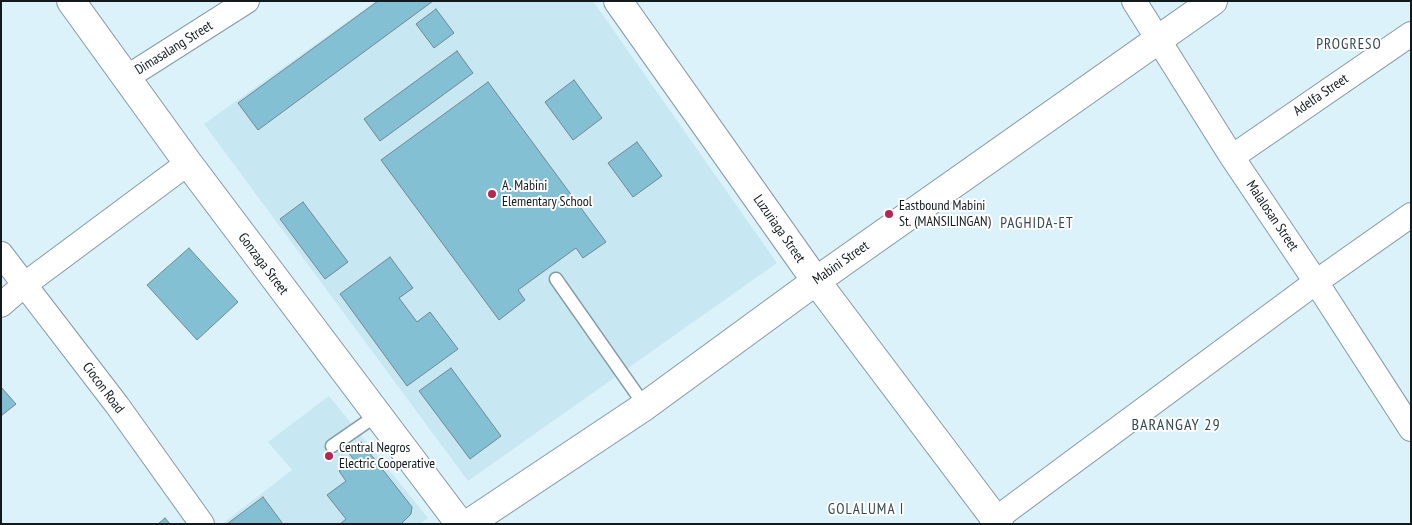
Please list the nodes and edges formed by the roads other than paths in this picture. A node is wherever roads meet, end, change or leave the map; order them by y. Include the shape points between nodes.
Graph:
1 (71, 1) edge
2 (247, 1) edge
3 (618, 1) edge
4 (1134, 1) edge
5 (1213, 1) edge
6 (1411, 34) edge
7 (1158, 40) junction
8 (126, 78) junction
9 (1232, 157) junction
10 (188, 163) junction
11 (1411, 215) edge
12 (1, 254) edge
13 (556, 279) dead end
14 (816, 281) junction
15 (1316, 282) junction
16 (24, 286) junction
17 (1, 305) edge
18 (1403, 400) edge
19 (645, 406) junction
20 (377, 415) junction
21 (1411, 429) edge
22 (332, 446) dead end
23 (998, 521) edge
24 (202, 524) edge
25 (460, 524) edge
26 (468, 524) edge

1 - 8 street, Gonzaga Street
2 - 8 street, Dimasalang Street
3 - 14 street, Luzuriaga Street
4 - 7 street, Malalosan Street
5 - 7 street, Mabini Street
6 - 9 street, Adelfa Street
7 - 9 street, Malalosan Street
7 - 14 street, Mabini Street
8 - 10 street, Gonzaga Street
9 - 15 street, Malalosan Street
10 - 16 street
10 - 20 street, Gonzaga Street
11 - 15 street
12 - 16 street, Ciocon Road
13 - 19 lane
14 - 19 street, Mabini Street
14 - 23 street, Luzuriaga Street
15 - 18 street, Malalosan Street
15 - 23 street
16 - 17 street
16 - 24 street, Ciocon Road via 117,405
18 - 21 street, Malalosan Street
19 - 26 street, Mabini Street
20 - 22 lane
20 - 25 street, Gonzaga Street

